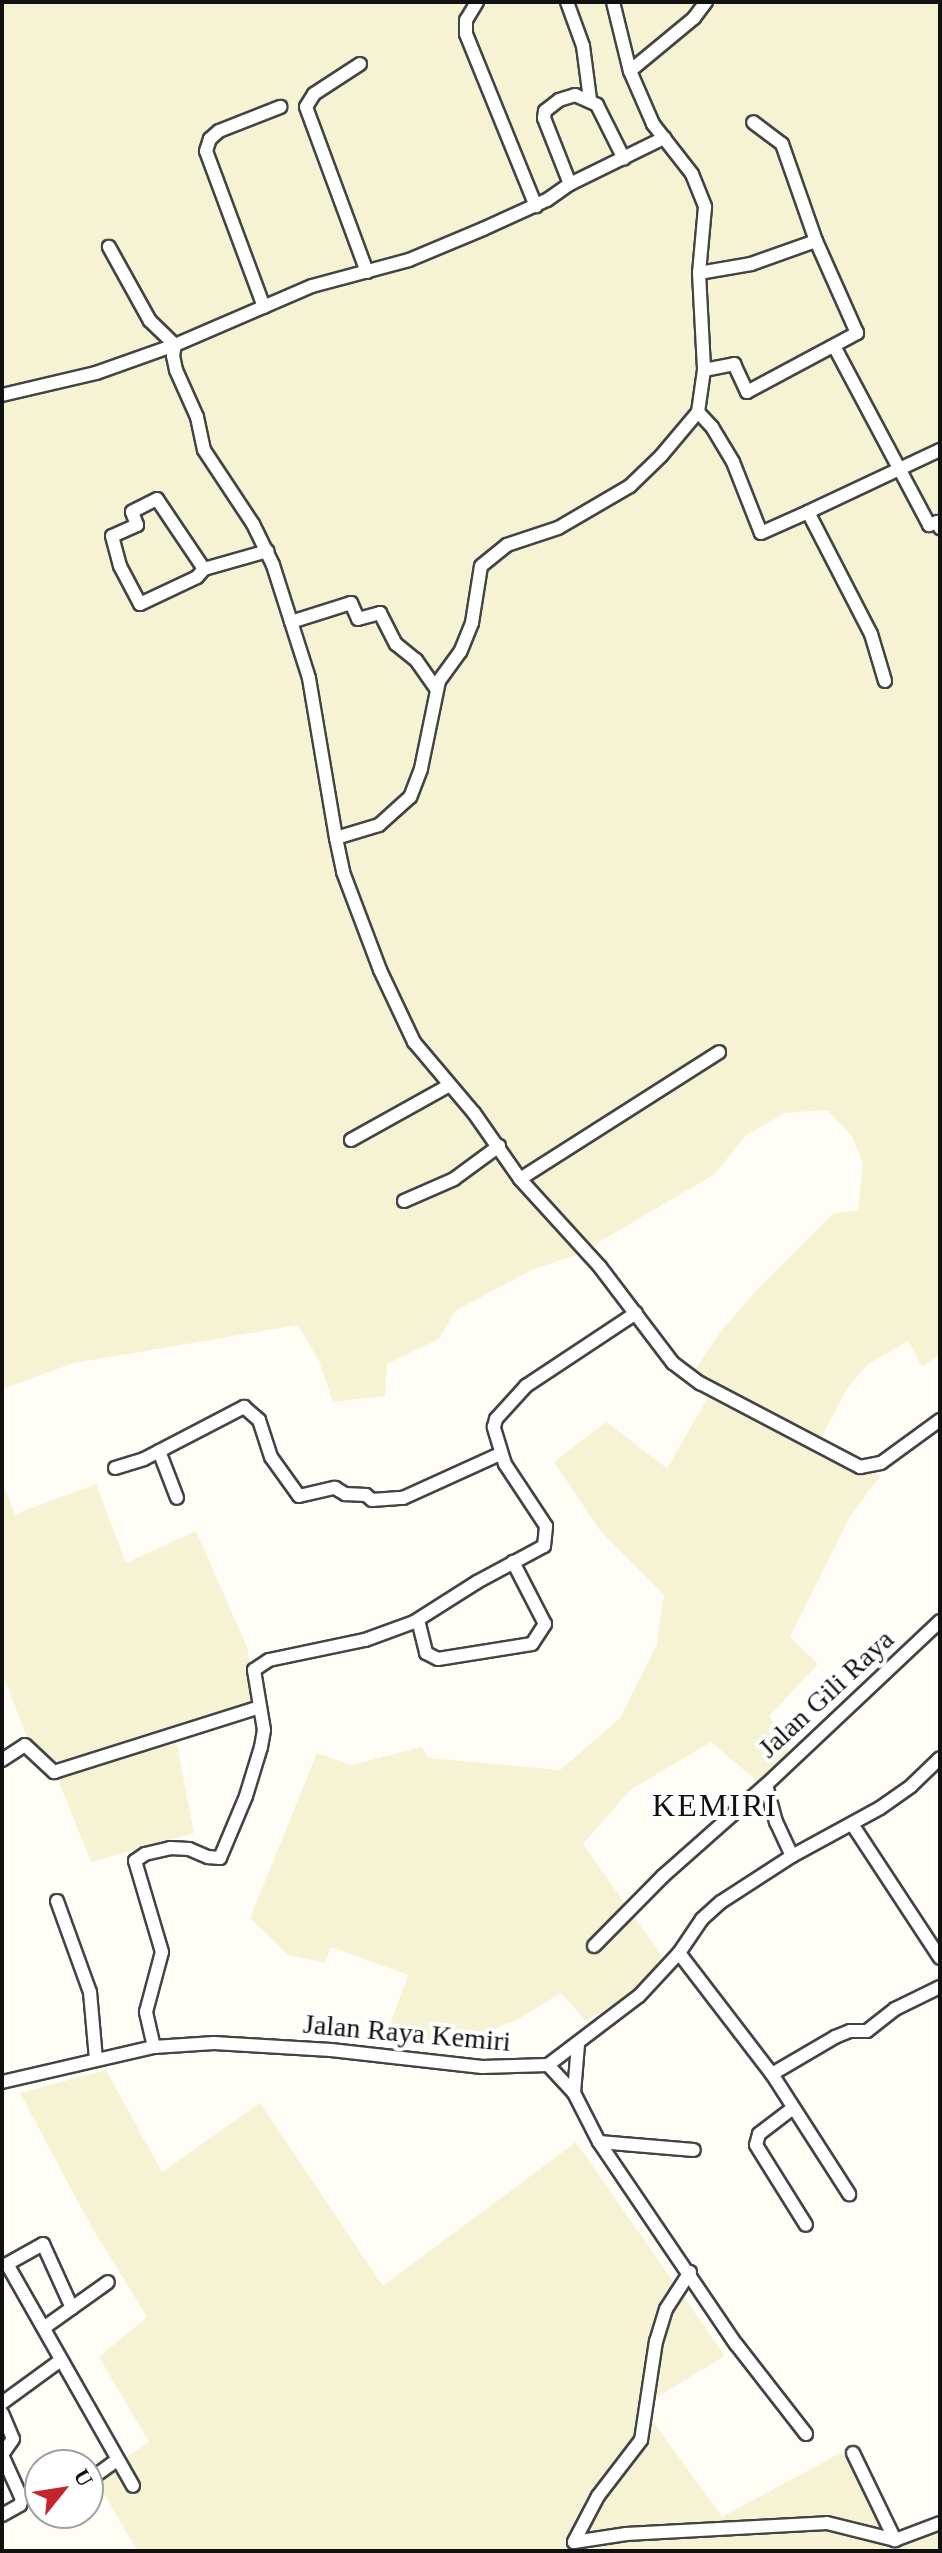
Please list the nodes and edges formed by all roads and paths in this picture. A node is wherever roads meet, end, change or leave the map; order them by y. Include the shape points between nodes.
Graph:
1 (477, 2) edge
2 (567, 2) edge
3 (613, 2) edge
4 (706, 2) edge
5 (360, 64) dead end
6 (630, 71) junction
7 (590, 99) junction
8 (280, 107) dead end
9 (753, 122) dead end
10 (664, 138) junction
11 (624, 159) junction
12 (570, 184) junction
13 (536, 206) junction
14 (816, 241) junction
15 (109, 247) dead end
16 (367, 272) junction
17 (699, 273) junction
18 (264, 307) junction
19 (175, 345) junction
20 (834, 346) junction
21 (704, 370) junction
22 (2, 395) edge
23 (698, 412) junction
24 (940, 450) edge
25 (899, 469) junction
26 (808, 512) junction
27 (940, 528) edge
28 (267, 551) junction
29 (204, 569) junction
30 (291, 622) junction
31 (885, 681) dead end
32 (436, 689) junction
33 (336, 838) junction
34 (719, 1052) dead end
35 (448, 1086) junction
36 (351, 1140) dead end
37 (499, 1146) junction
38 (520, 1179) junction
39 (404, 1201) dead end
40 (636, 1313) junction
41 (940, 1420) edge
42 (159, 1451) junction
43 (500, 1454) junction
44 (115, 1468) dead end
45 (177, 1498) dead end
46 (513, 1562) junction
47 (418, 1620) junction
48 (940, 1621) edge
49 (260, 1707) junction
50 (940, 1758) edge
51 (2, 1760) edge
52 (766, 1785) junction
53 (852, 1824) junction
54 (792, 1856) junction
55 (57, 1901) dead end
56 (594, 1946) dead end
57 (679, 1953) junction
58 (940, 1958) edge
59 (940, 1987) edge
60 (578, 2044) junction
61 (154, 2047) junction
62 (96, 2059) junction
63 (548, 2065) junction
64 (772, 2074) junction
65 (2, 2081) edge
66 (574, 2093) junction
67 (793, 2108) junction
68 (599, 2142) junction
69 (694, 2150) dead end
70 (849, 2194) dead end
71 (806, 2225) dead end
72 (2, 2251) edge
73 (5, 2268) edge
74 (690, 2272) junction
75 (108, 2282) dead end
76 (72, 2308) junction
77 (45, 2327) junction
78 (61, 2360) junction
79 (2, 2403) edge
80 (2, 2413) edge
81 (806, 2434) dead end
82 (853, 2453) dead end
83 (117, 2460) junction
84 (104, 2469) edge
85 (133, 2486) dead end
86 (2, 2515) edge
87 (940, 2523) edge
88 (895, 2540) junction
89 (572, 2546) edge

1 - 13 street via 466,20 466,34
2 - 7 street via 583,46
3 - 6 street
4 - 6 street
5 - 16 street via 314,94 306,107
6 - 10 street
7 - 11 street
7 - 12 street via 575,95 545,111
8 - 18 street via 219,131 206,151
9 - 14 street via 782,144
10 - 11 street
10 - 17 street via 702,194
11 - 12 street
12 - 13 street
13 - 16 street via 409,260
14 - 17 street via 751,264
14 - 20 street via 858,332
15 - 19 street via 150,321
16 - 18 street via 329,280
17 - 21 street
18 - 19 street
19 - 22 street via 96,373
19 - 28 street via 176,370 197,417 204,450
20 - 21 street via 747,392 734,364
20 - 25 street
21 - 23 street
23 - 26 street via 733,462 761,533
23 - 32 street via 630,486 558,528 492,554 476,582 467,638
24 - 25 street
25 - 26 street
25 - 27 street via 929,525 937,522
26 - 31 street via 871,634
28 - 29 street
28 - 30 street
29 - 29 street via 140,604 120,566 112,536 137,525 132,512 157,499
30 - 32 street via 351,603 358,619 380,613 396,644 416,660
30 - 33 street via 309,678
32 - 33 street via 421,769 410,797 379,825
33 - 35 street via 343,872 396,1009
34 - 38 street
35 - 36 street
35 - 37 street
37 - 38 street
37 - 39 street via 454,1179
38 - 40 street
40 - 41 street via 673,1363 700,1383 860,1467 881,1463
40 - 43 street via 508,1402 494,1427
42 - 43 street via 244,1407 259,1420 271,1457 294,1494 335,1488 381,1501 432,1487
42 - 44 street
42 - 45 street
43 - 46 street via 546,1526 544,1546
46 - 47 street
46 - 47 street via 545,1624 532,1644 438,1659 426,1653
47 - 49 street via 365,1640 260,1664 254,1676
48 - 52 street, Jalan Gili Raya
49 - 51 street via 54,1772 25,1745
49 - 61 street via 261,1747 220,1858 170,1848 135,1861 162,1952 146,2012
50 - 53 street, Jalan Raya Kemiri via 911,1786
52 - 54 street, Jalan Gili Raya
52 - 56 street
53 - 54 street, Jalan Raya Kemiri
53 - 58 street
54 - 57 street, Jalan Raya Kemiri via 711,1909
55 - 62 street via 90,1992
57 - 60 street, Jalan Raya Kemiri via 639,1996
57 - 64 street
59 - 64 street via 895,2009 867,2031 835,2037
60 - 63 street, Jalan Raya Kemiri
60 - 66 street
61 - 62 street, Jalan Raya Kemiri
61 - 63 street, Jalan Raya Kemiri via 242,2044 482,2067
62 - 65 street, Jalan Raya Kemiri
63 - 66 street
64 - 67 street
66 - 68 street
67 - 70 street
67 - 71 street via 759,2134 756,2145
68 - 69 street
68 - 74 street
72 - 73 street
73 - 76 street via 43,2244
73 - 77 street
74 - 81 street via 736,2344
74 - 89 street via 666,2309 656,2341 641,2440 598,2496
75 - 76 street
76 - 77 street
77 - 78 street
78 - 79 street
78 - 83 street
80 - 86 street via 13,2439 2,2455 22,2499
82 - 88 street
83 - 84 street
83 - 85 street
87 - 88 street
88 - 89 street via 827,2523 626,2534

